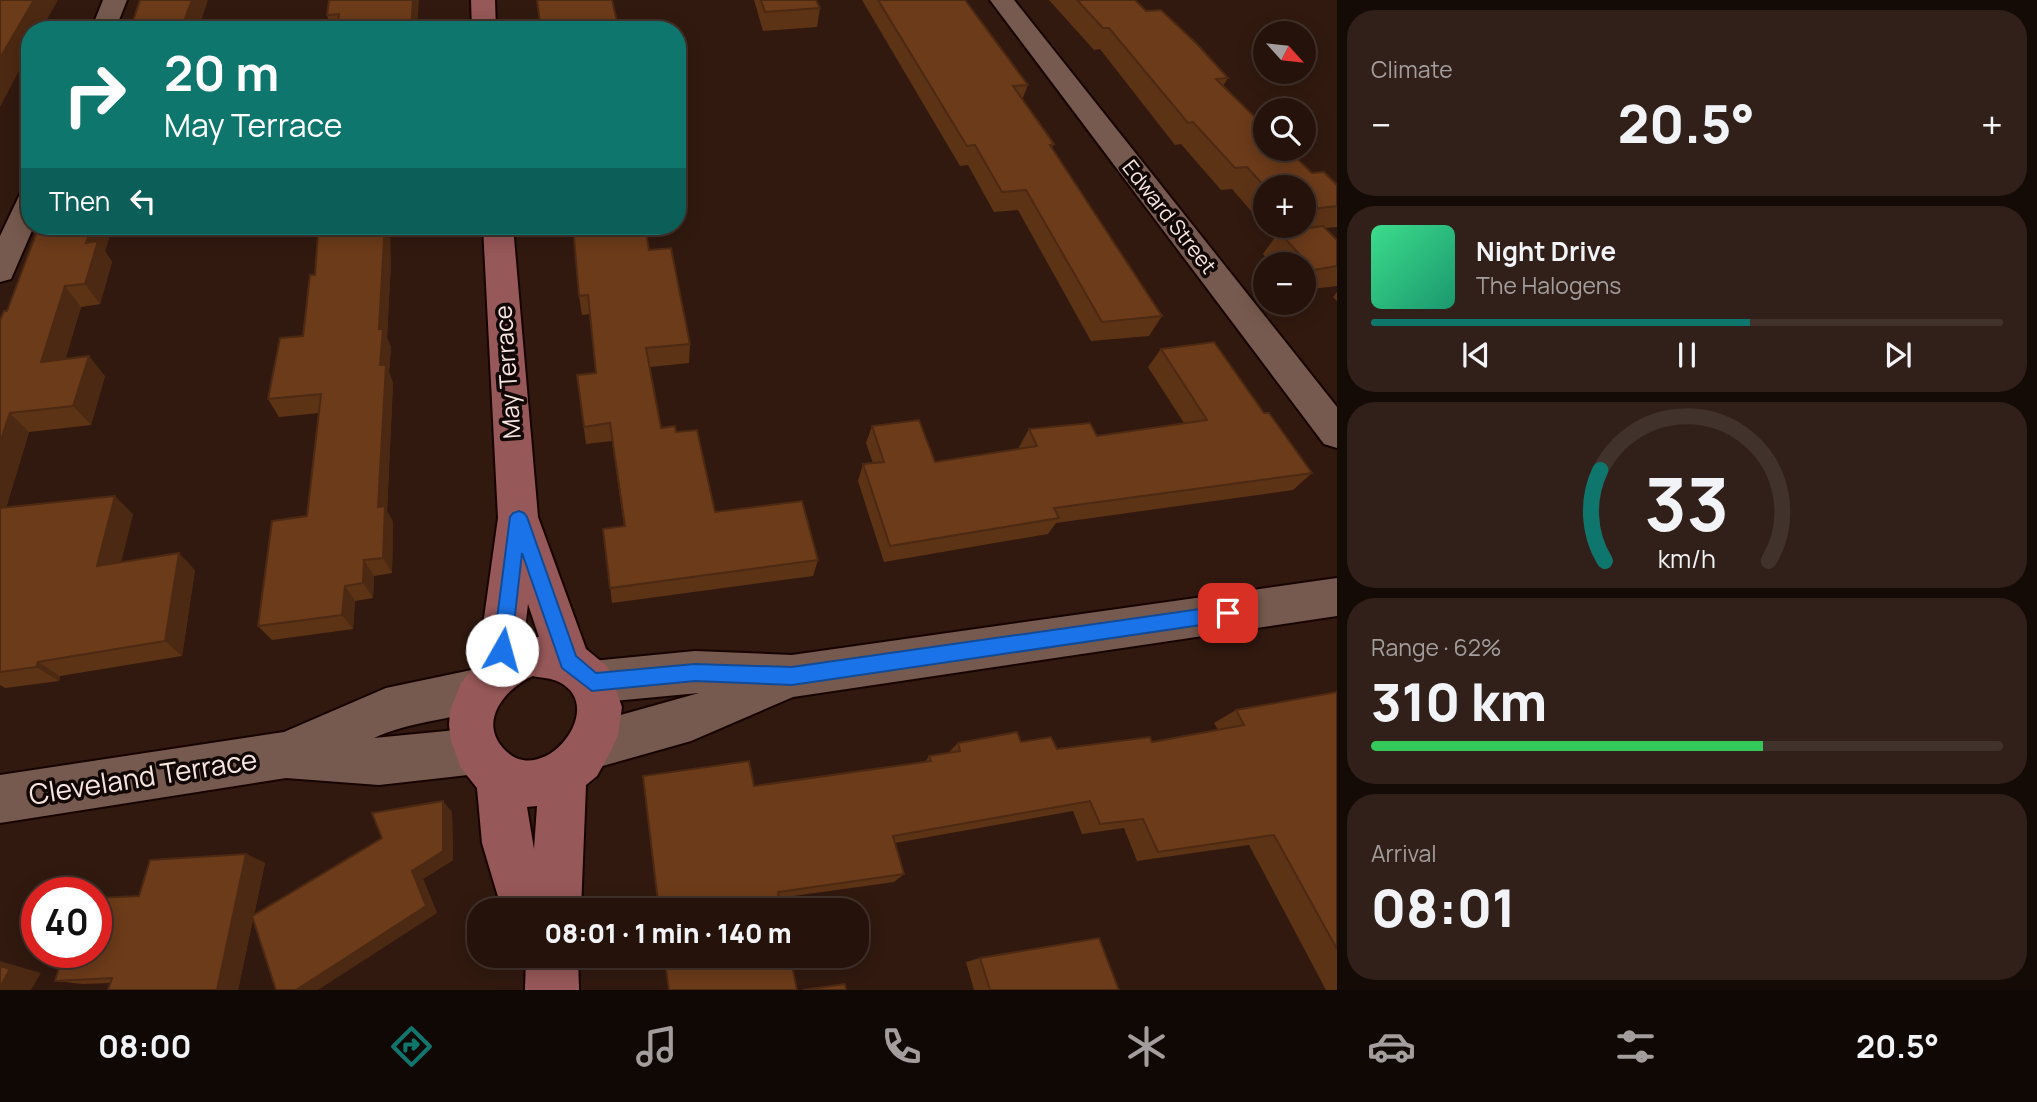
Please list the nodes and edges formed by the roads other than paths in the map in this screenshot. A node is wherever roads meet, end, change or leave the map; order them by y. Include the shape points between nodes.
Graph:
1 (115, 0) edge
2 (483, 0) edge
3 (1002, 0) edge
4 (107, 21) edge
5 (484, 21) edge
6 (21, 222) edge
7 (499, 235) edge
8 (0, 271) edge
9 (1337, 434) edge
10 (519, 517) junction
11 (1337, 597) edge
12 (580, 672) junction
13 (792, 676) junction
14 (490, 680) junction
15 (286, 755) junction
16 (578, 760) junction
17 (488, 763) junction
18 (0, 799) edge
19 (524, 898) edge
20 (557, 898) edge

1 - 4 street
2 - 5 street
3 - 9 street, Edward Street
6 - 8 street
7 - 10 street, May Terrace
10 - 12 street, May Terrace
10 - 14 street, May Terrace
11 - 13 street
12 - 13 street
12 - 14 street via 552,656 533,656 516,661
12 - 16 street via 598,697 601,713
13 - 16 street
14 - 15 street, Cleveland Terrace via 386,710
14 - 17 street via 473,709 471,731
15 - 17 street, Cleveland Terrace
15 - 18 street, Cleveland Terrace
16 - 17 street via 542,782 520,782
16 - 20 street
17 - 19 street

